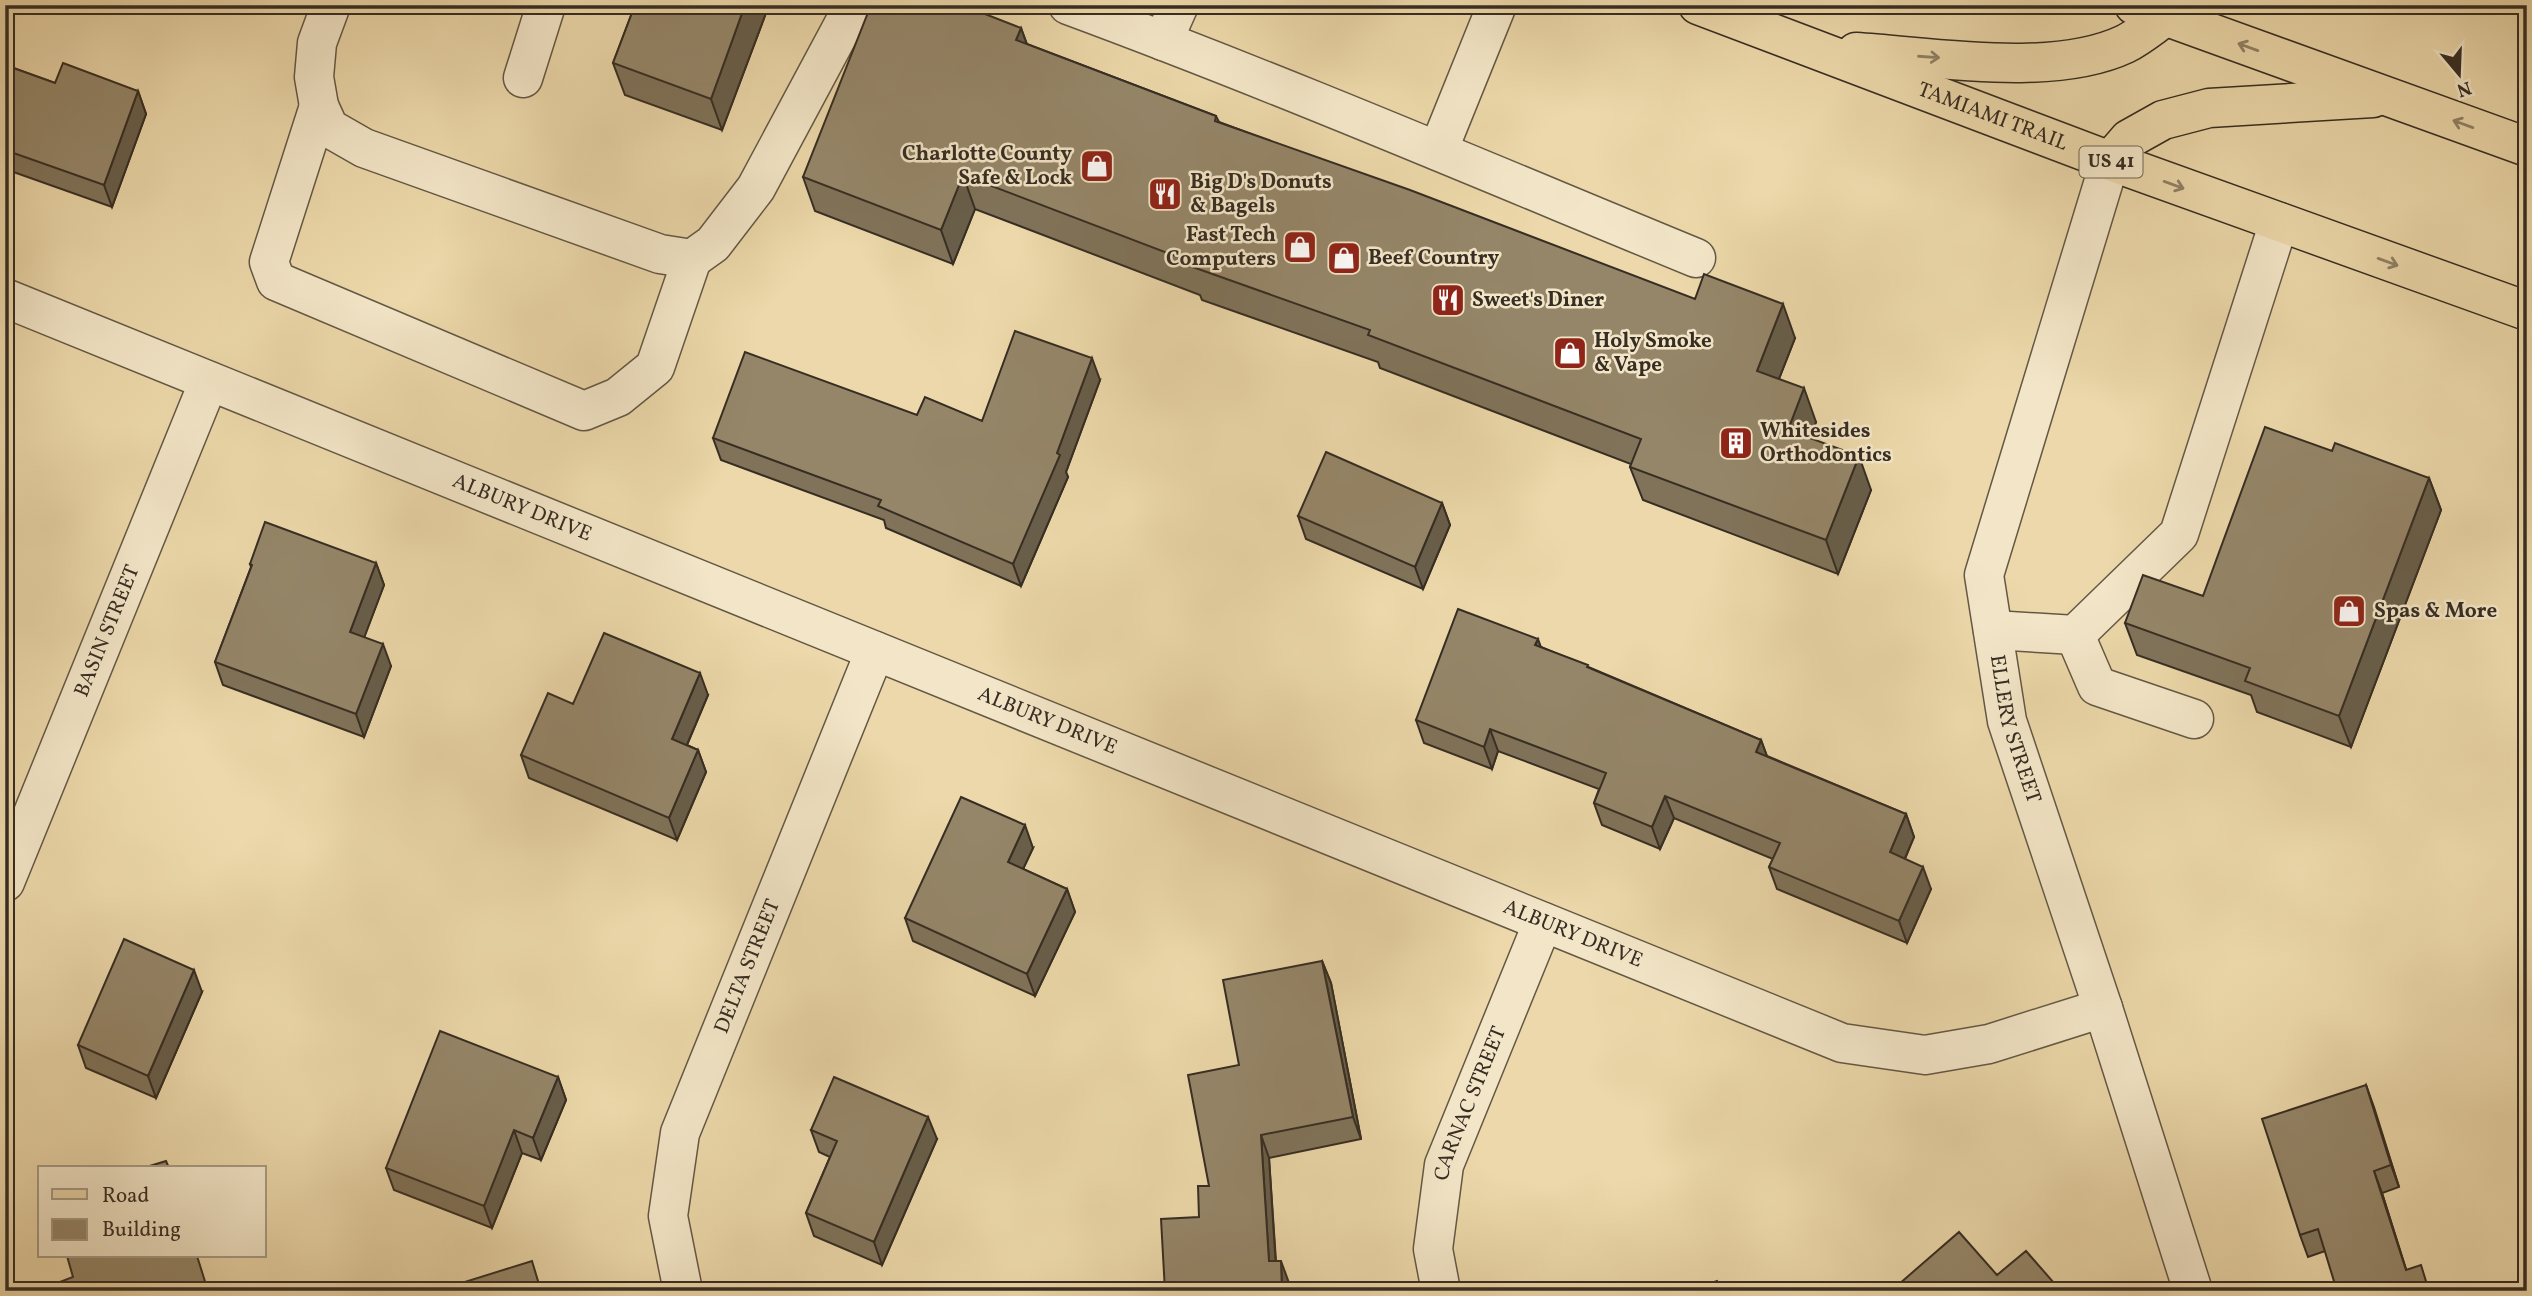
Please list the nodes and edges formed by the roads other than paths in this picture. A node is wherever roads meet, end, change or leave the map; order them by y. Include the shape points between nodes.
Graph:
1 (331, 5) edge
2 (546, 5) edge
3 (854, 5) edge
4 (1068, 5) edge
5 (1179, 5) edge
6 (1497, 5) edge
7 (1698, 5) edge
8 (2156, 9) edge
9 (1163, 41) junction
10 (1812, 48) junction
11 (523, 78) dead end
12 (2389, 97) junction
13 (319, 106) junction
14 (2527, 147) edge
15 (1438, 151) junction
16 (2110, 161) junction
17 (2279, 222) junction
18 (1696, 258) dead end
19 (692, 259) junction
20 (5, 298) edge
21 (2527, 311) edge
22 (209, 381) junction
23 (1993, 630) junction
24 (2075, 635) junction
25 (875, 651) junction
26 (2194, 719) dead end
27 (5, 882) edge
28 (1542, 922) junction
29 (2103, 1007) junction
30 (683, 1291) edge
31 (1441, 1291) edge
32 (2193, 1291) edge

1 - 13 street via 317,43 314,77
2 - 11 street
3 - 19 street via 756,188 713,244
4 - 9 street
5 - 9 street
6 - 15 street
7 - 10 main road, TAMIAMI TRAIL / US 41
10 -> 8 main road via 2021,64 2081,59 2126,43
12 -> 8 main road
9 - 15 street
10 - 16 main road, TAMIAMI TRAIL / US 41
14 -> 12 main road
12 - 16 main road via 2209,108 2164,120 2129,139
13 - 19 street via 329,128 364,148 660,254
13 - 19 street via 270,262 276,281 584,411 618,397 655,367
15 - 18 street
16 -> 17 main road, TAMIAMI TRAIL / US 41
16 - 23 street, ELLERY STREET via 1984,575
17 -> 21 main road, TAMIAMI TRAIL / US 41
17 - 24 street via 2179,534
20 - 22 street, ALBURY DRIVE
22 - 25 street, ALBURY DRIVE
22 - 27 street, BASIN STREET
23 - 24 street
23 - 29 street, ELLERY STREET via 2007,722
24 - 26 street via 2096,686
25 - 28 street, ALBURY DRIVE
25 - 30 street, DELTA STREET via 680,1133 668,1216
28 - 29 street, ALBURY DRIVE via 1842,1043 1925,1055 1989,1044
28 - 31 street, CARNAC STREET via 1444,1165 1433,1248
29 - 32 street, ELLERY STREET

